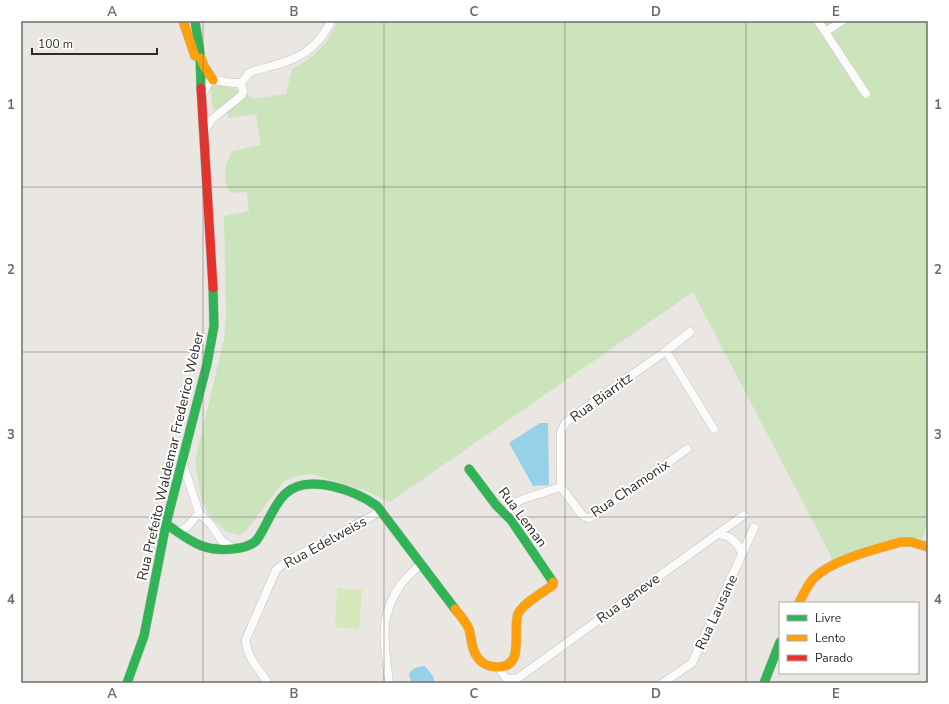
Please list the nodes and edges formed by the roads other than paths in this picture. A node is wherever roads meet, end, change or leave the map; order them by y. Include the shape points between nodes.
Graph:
1 (331, 21) edge
2 (818, 21) edge
3 (842, 21) edge
4 (187, 22) edge
5 (825, 32) junction
6 (200, 53) junction
7 (199, 68) junction
8 (213, 80) junction
9 (242, 83) junction
10 (866, 94) dead end
11 (201, 96) junction
12 (203, 134) junction
13 (690, 332) dead end
14 (666, 351) junction
15 (714, 429) dead end
16 (687, 449) dead end
17 (182, 460) junction
18 (469, 469) dead end
19 (561, 487) junction
20 (380, 512) junction
21 (199, 513) junction
22 (505, 513) junction
23 (744, 515) dead end
24 (166, 524) junction
25 (754, 528) dead end
26 (178, 532) junction
27 (717, 534) junction
28 (928, 547) edge
29 (233, 548) junction
30 (742, 554) junction
31 (421, 564) junction
32 (800, 602) edge
33 (779, 645) edge
34 (498, 667) junction
35 (128, 682) edge
36 (268, 683) edge
37 (389, 683) edge
38 (663, 683) edge
39 (764, 683) edge

1 - 9 street via 322,38 303,55 253,71
2 - 5 street
3 - 5 street
4 - 6 street, Rua Prefeito Waldemar Frederico Weber
4 - 7 street, Rua Prefeito Waldemar Frederico Weber
5 - 10 street
6 - 7 street, Rua Prefeito Waldemar Frederico Weber
6 - 8 street via 204,66
7 - 11 street, Rua Prefeito Waldemar Frederico Weber
8 - 9 street
8 - 11 street via 208,83
9 - 12 street via 242,95 212,120
11 - 12 street, Rua Prefeito Waldemar Frederico Weber
12 - 17 street, Rua Prefeito Waldemar Frederico Weber via 214,326 207,364
13 - 14 street, Rua Biarritz
14 - 15 street
14 - 19 street, Rua Biarritz via 566,423 561,432
16 - 19 street, Rua Chamonix via 592,517 582,516
17 - 21 street
17 - 24 street, Rua Prefeito Waldemar Frederico Weber
18 - 22 street, Rua Leman
19 - 22 street via 516,502
20 - 29 street via 377,506 359,495 322,484 301,485 283,494 256,540 250,545
20 - 31 street
20 - 36 street, Rua Edelweiss via 287,561 276,570 245,644
21 - 26 street via 187,527
21 - 29 street via 222,541
22 - 34 street, Rua Leman via 553,585 518,612 516,653 507,664
23 - 27 street, Rua geneve
24 - 26 street
24 - 35 street, Rua Prefeito Waldemar Frederico Weber via 144,636
25 - 30 street, Rua Lausane
26 - 29 street via 202,547 218,550
27 - 30 street via 733,540
27 - 34 street, Rua geneve via 518,678 506,678
28 - 32 street via 901,542 838,564 820,572
30 - 38 street, Rua Lausane via 692,663
31 - 34 street via 464,621 477,658 486,665
31 - 37 street via 402,583 393,597 385,620 384,638
33 - 39 street

